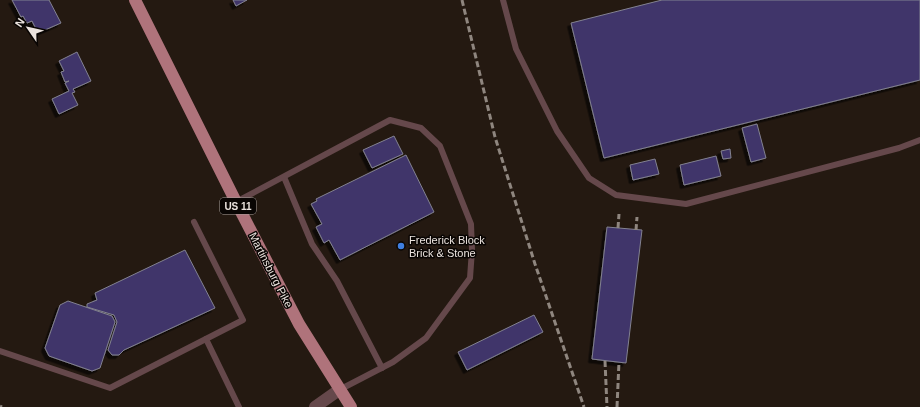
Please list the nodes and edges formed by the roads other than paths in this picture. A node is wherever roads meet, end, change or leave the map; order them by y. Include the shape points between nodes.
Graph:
1 (136, 0) edge
2 (503, 0) edge
3 (920, 140) edge
4 (284, 177) junction
5 (236, 202) junction
6 (194, 222) dead end
7 (206, 339) junction
8 (0, 351) edge
9 (382, 368) junction
10 (339, 390) junction
11 (239, 407) edge
12 (314, 407) edge
13 (351, 407) edge

1 - 5 main road, Martinsburg Pike / US 11
2 - 3 lane via 516,49 557,130 589,178 616,196 686,204 899,148
4 - 5 lane
4 - 9 lane via 312,244 337,281
4 - 9 lane via 390,120 421,128 440,146 471,224 470,278 426,338
5 - 10 main road, Martinsburg Pike / US 11 via 299,324
6 - 7 lane via 243,320
7 - 8 lane via 110,388
7 - 11 lane
9 - 10 lane
10 - 12 street
10 - 13 main road, Martinsburg Pike / US 11

